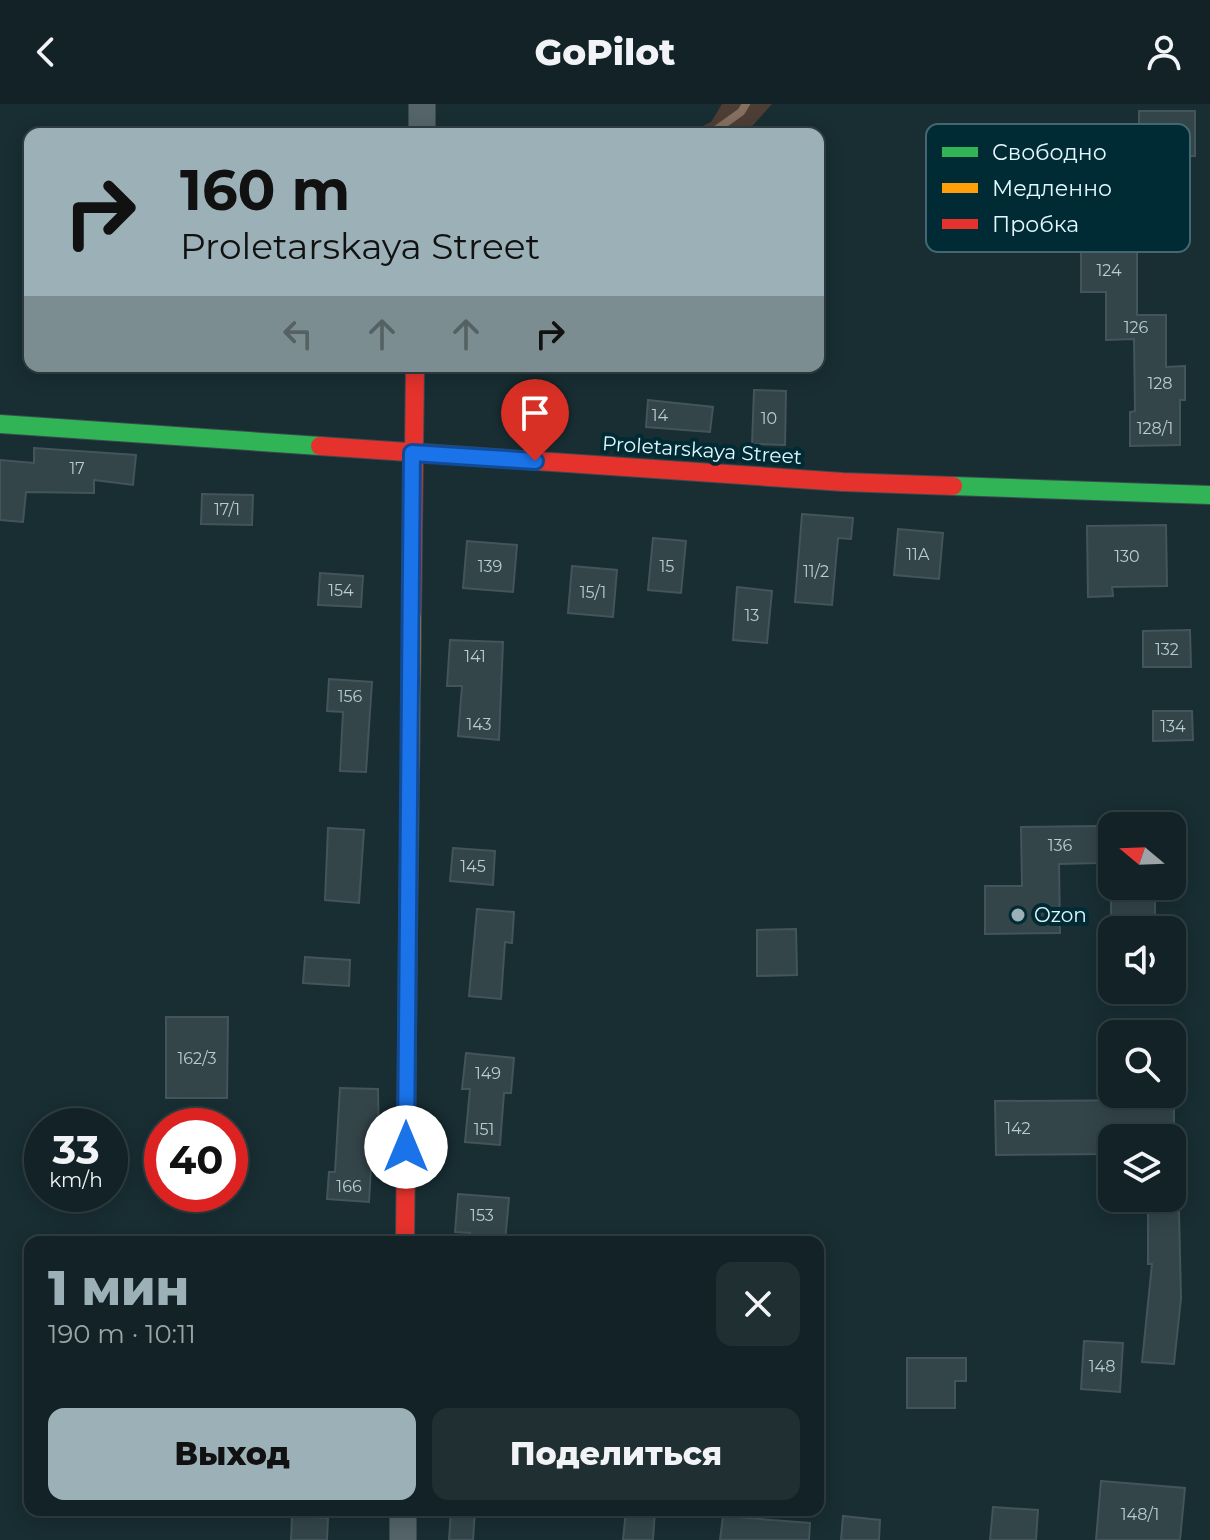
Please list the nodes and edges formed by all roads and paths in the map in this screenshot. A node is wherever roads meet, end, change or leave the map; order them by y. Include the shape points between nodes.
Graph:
1 (422, 104) edge
2 (422, 128) edge
3 (415, 372) edge
4 (0, 424) edge
5 (412, 453) junction
6 (1210, 495) edge
7 (405, 1236) edge
8 (403, 1516) edge
9 (403, 1540) edge

1 - 2 street
3 - 5 street
4 - 5 street, Proletarskaya Street
5 - 6 street, Proletarskaya Street via 843,482
5 - 7 street
8 - 9 street

